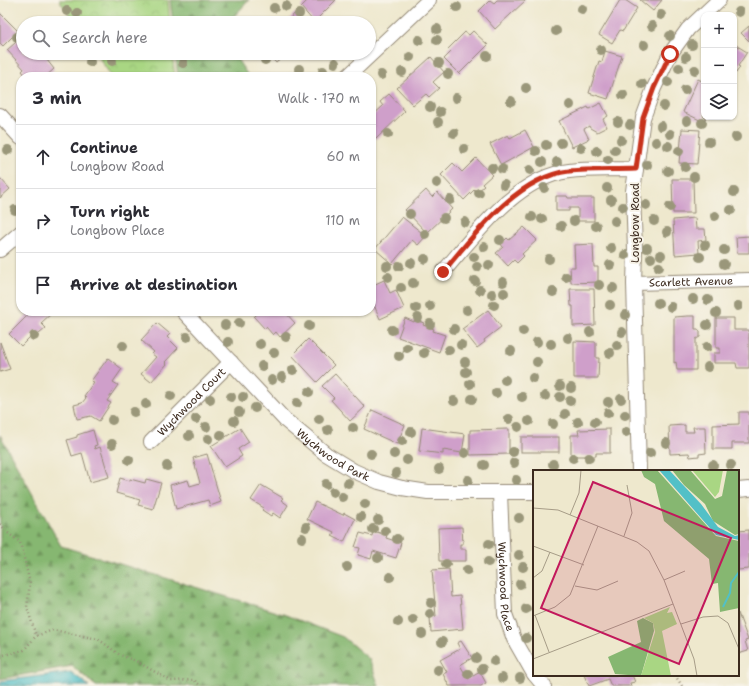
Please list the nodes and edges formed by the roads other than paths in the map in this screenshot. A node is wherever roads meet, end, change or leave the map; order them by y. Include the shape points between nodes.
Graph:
1 (429, 0) edge
2 (719, 0) edge
3 (376, 50) edge
4 (366, 60) edge
5 (353, 72) edge
6 (0, 115) edge
7 (16, 133) edge
8 (636, 169) junction
9 (16, 236) edge
10 (0, 250) edge
11 (443, 272) dead end
12 (749, 280) edge
13 (634, 283) junction
14 (188, 316) edge
15 (231, 362) junction
16 (151, 442) dead end
17 (639, 470) edge
18 (749, 489) edge
19 (739, 490) edge
20 (533, 492) edge
21 (500, 493) junction
22 (533, 671) edge
23 (536, 676) edge
24 (544, 686) edge

1 - 3 street
2 - 8 street, Longbow Road via 688,29 670,54 643,118
4 - 5 street
6 - 7 street
8 - 11 street via 568,171 526,187 485,223
8 - 13 street, Longbow Road via 633,191
9 - 10 street
12 - 13 street, Scarlett Avenue
13 - 17 street, Longbow Road
14 - 15 street, Wychwood Park
15 - 16 street, Wychwood Court
15 - 21 street, Wychwood Park via 285,420 326,454 354,471 379,482 428,492
18 - 19 street
20 - 21 street, Wychwood Park
21 - 22 street, Wychwood Place via 505,614 514,639
23 - 24 street, Wychwood Place

